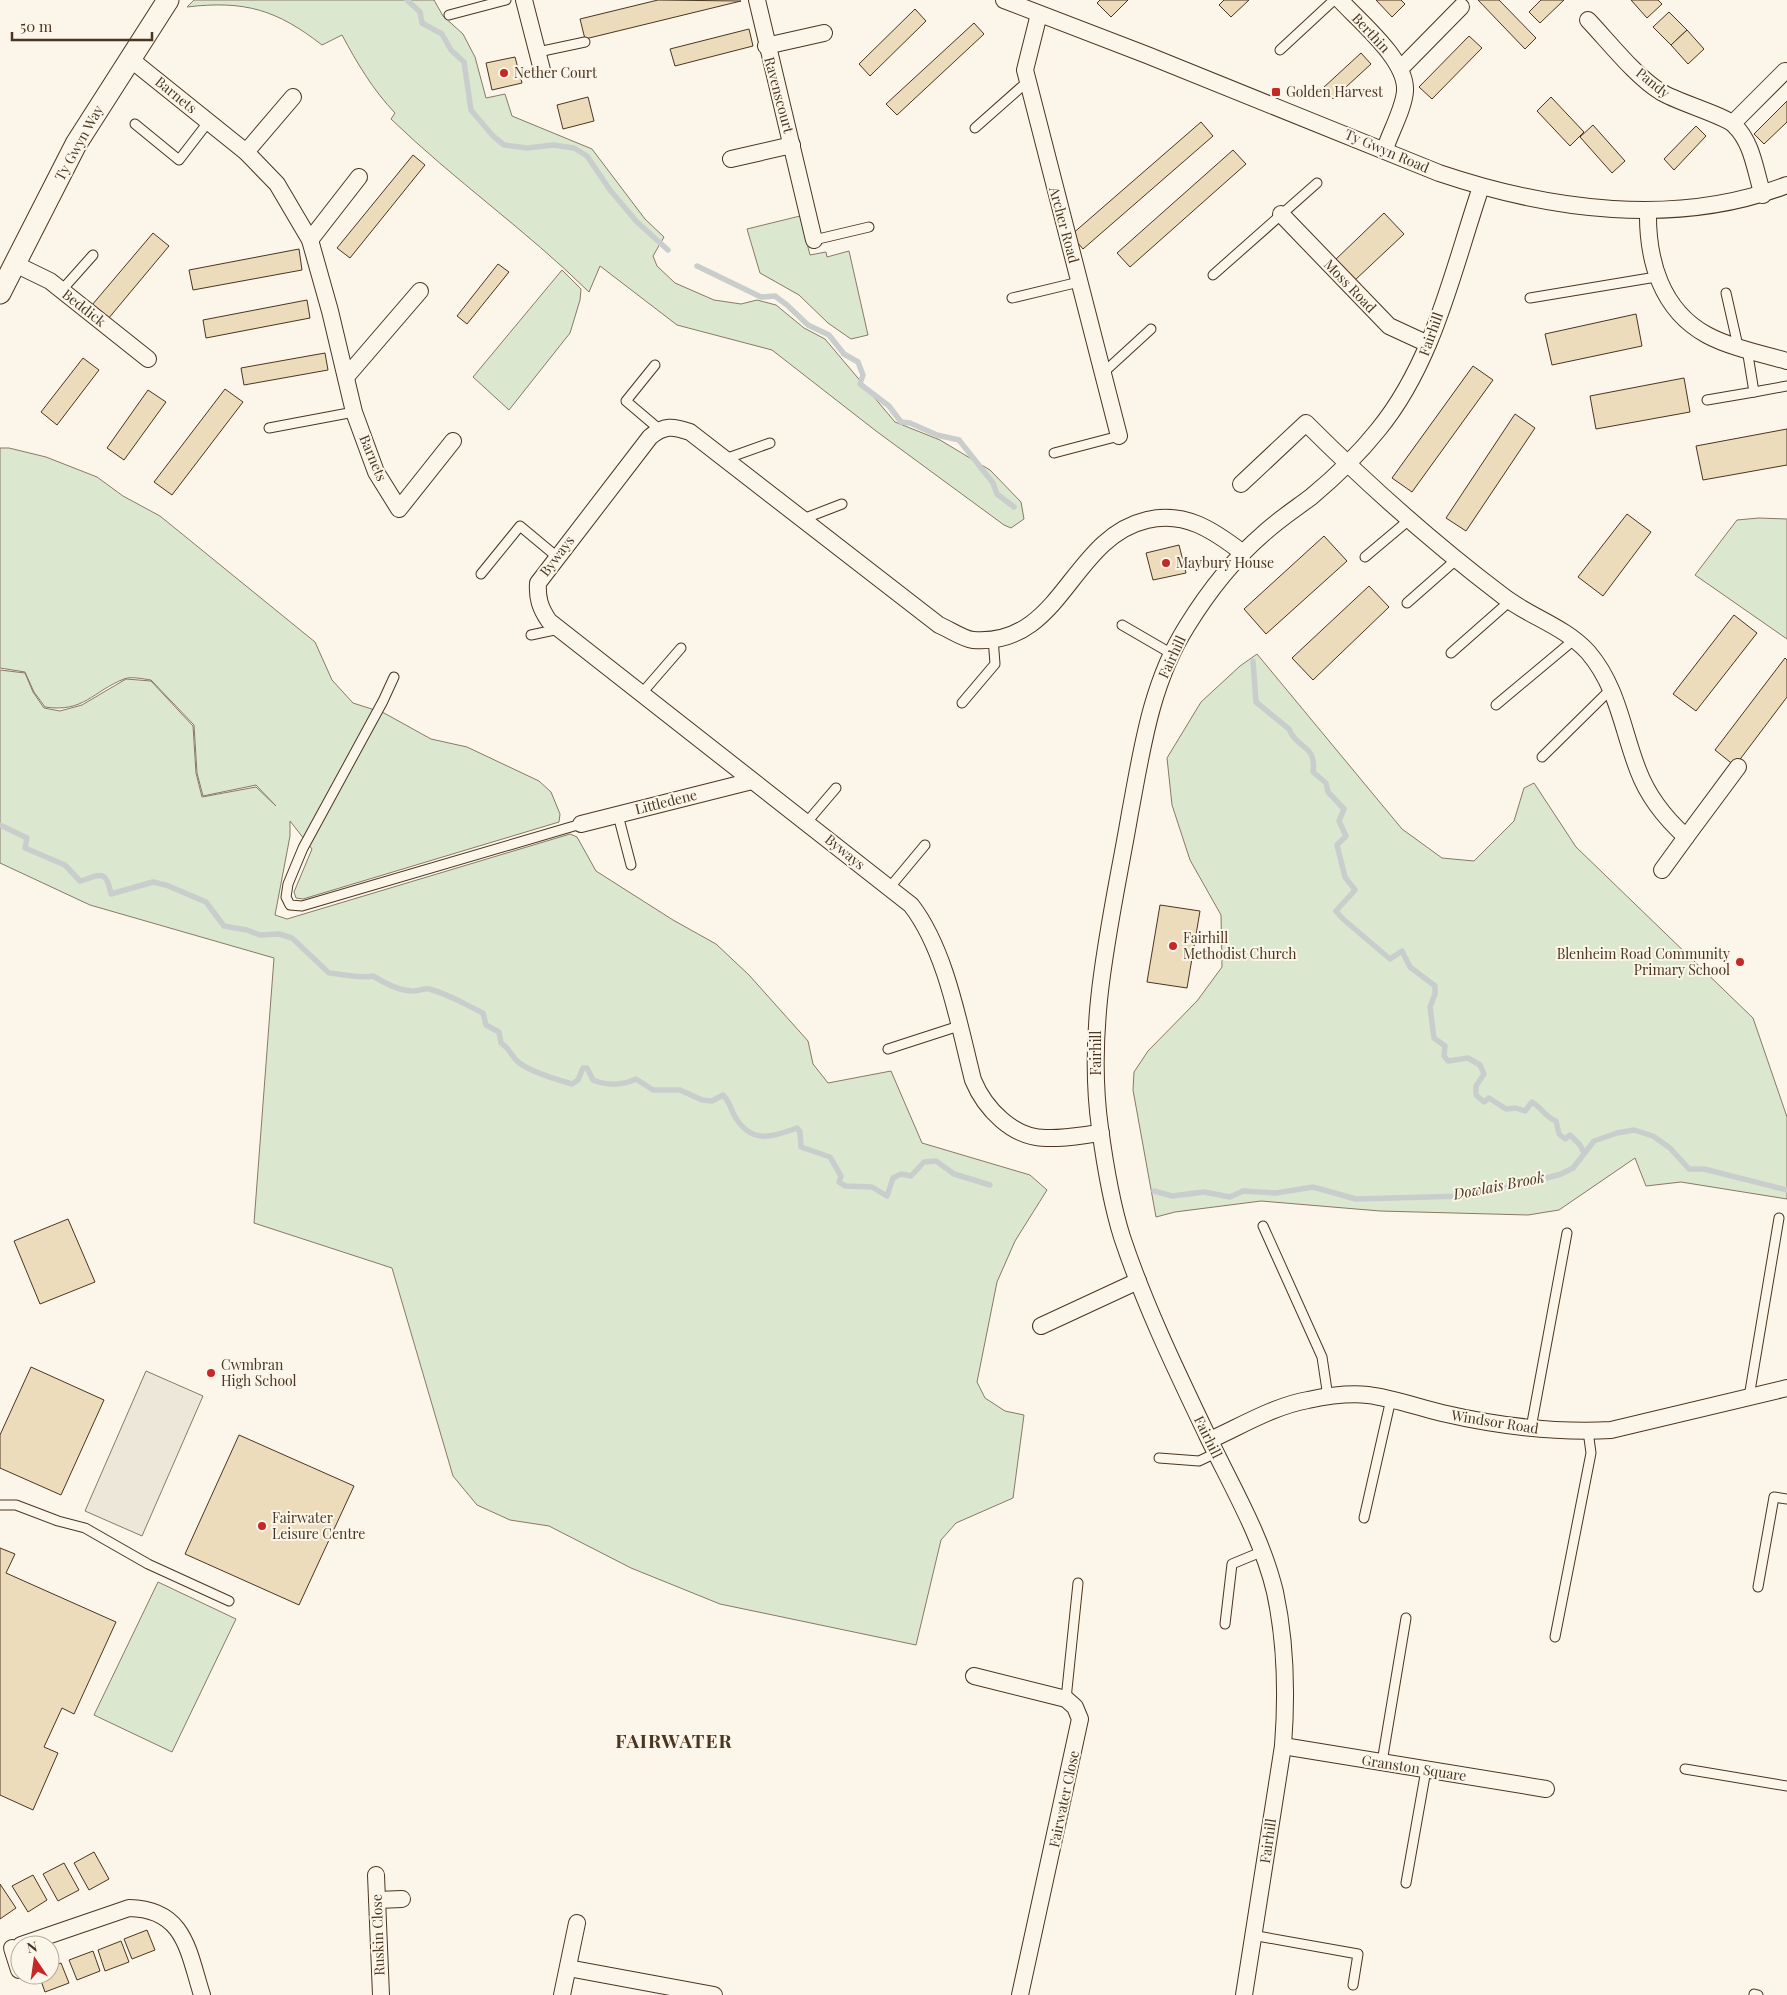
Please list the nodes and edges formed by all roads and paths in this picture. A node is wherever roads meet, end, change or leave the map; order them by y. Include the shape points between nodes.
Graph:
1 (168, 0) edge
2 (506, 0) edge
3 (524, 0) edge
4 (757, 0) edge
5 (1004, 0) edge
6 (1334, 0) edge
7 (1340, 0) edge
8 (1461, 6) dead end
9 (449, 14) dead end
10 (1038, 14) junction
11 (1588, 20) dead end
12 (824, 33) dead end
13 (585, 42) dead end
14 (766, 46) junction
15 (1280, 50) dead end
16 (538, 52) junction
17 (129, 58) junction
18 (1400, 68) junction
19 (542, 70) dead end
20 (1785, 71) dead end
21 (1027, 82) junction
22 (293, 97) dead end
23 (209, 121) junction
24 (1734, 123) junction
25 (136, 124) dead end
26 (975, 128) dead end
27 (792, 145) junction
28 (1385, 149) junction
29 (246, 152) junction
30 (731, 159) dead end
31 (359, 177) dead end
32 (1317, 183) dead end
33 (1787, 185) edge
34 (1481, 187) junction
35 (1763, 195) junction
36 (1648, 210) junction
37 (1281, 214) junction
38 (869, 227) dead end
39 (310, 240) junction
40 (814, 240) joint
41 (93, 255) dead end
42 (15, 264) junction
43 (1213, 275) dead end
44 (1656, 277) junction
45 (1079, 282) junction
46 (61, 291) junction
47 (420, 291) dead end
48 (0, 293) edge
49 (1726, 293) dead end
50 (1012, 298) dead end
51 (1530, 298) dead end
52 (1151, 329) dead end
53 (1428, 344) junction
54 (1742, 348) junction
55 (148, 359) dead end
56 (1787, 361) edge
57 (655, 365) dead end
58 (1103, 373) junction
59 (346, 377) junction
60 (1787, 386) edge
61 (1754, 392) junction
62 (1707, 400) dead end
63 (354, 412) junction
64 (269, 428) dead end
65 (659, 429) junction
66 (1119, 436) joint
67 (453, 441) dead end
68 (770, 443) dead end
69 (1054, 453) dead end
70 (725, 459) junction
71 (1348, 464) junction
72 (1241, 484) dead end
73 (842, 504) dead end
74 (802, 519) junction
75 (1408, 520) junction
76 (1243, 553) junction
77 (556, 556) junction
78 (1365, 557) dead end
79 (1457, 559) junction
80 (481, 574) dead end
81 (1510, 601) junction
82 (1406, 604) dead end
83 (1122, 625) dead end
84 (559, 629) junction
85 (531, 636) dead end
86 (993, 638) junction
87 (1574, 639) junction
88 (681, 648) dead end
89 (1172, 654) junction
90 (1451, 654) dead end
91 (394, 677) dead end
92 (1611, 689) junction
93 (642, 693) junction
94 (962, 703) dead end
95 (1496, 705) dead end
96 (1542, 757) dead end
97 (1738, 767) dead end
98 (752, 781) junction
99 (836, 788) dead end
100 (618, 815) junction
101 (807, 822) junction
102 (580, 824) joint
103 (1686, 837) junction
104 (925, 845) dead end
105 (631, 865) dead end
106 (1662, 870) dead end
107 (890, 887) junction
108 (959, 1026) junction
109 (888, 1050) dead end
110 (1101, 1134) junction
111 (1779, 1218) dead end
112 (1263, 1226) dead end
113 (1567, 1233) dead end
114 (1138, 1281) junction
115 (1041, 1326) dead end
116 (1787, 1388) edge
117 (1328, 1397) junction
118 (1749, 1397) junction
119 (1391, 1399) junction
120 (1530, 1428) junction
121 (1588, 1431) junction
122 (1213, 1446) junction
123 (1159, 1458) dead end
124 (1787, 1499) edge
125 (0, 1506) edge
126 (1364, 1518) dead end
127 (1261, 1552) junction
128 (1078, 1583) dead end
129 (1758, 1587) dead end
130 (229, 1601) dead end
131 (1406, 1618) dead end
132 (1225, 1624) dead end
133 (1555, 1637) dead end
134 (974, 1676) dead end
135 (1066, 1700) junction
136 (1283, 1746) junction
137 (1382, 1762) junction
138 (1685, 1769) dead end
139 (1426, 1770) junction
140 (1787, 1786) edge
141 (1546, 1789) dead end
142 (376, 1875) dead end
143 (1406, 1883) dead end
144 (402, 1899) dead end
145 (377, 1900) junction
146 (577, 1923) dead end
147 (51, 1935) edge
148 (1252, 1935) junction
149 (568, 1968) junction
150 (1352, 1985) dead end
151 (202, 1995) edge
152 (380, 1995) edge
153 (562, 1995) edge
154 (714, 1995) edge
155 (1020, 1995) edge
156 (1244, 1995) edge

1 - 17 street, Ty Gwyn Way
2 - 9 lane
3 - 16 street
4 - 14 street, Ravenscourt
5 - 10 street, Ty Gwyn Road
6 - 15 lane
7 - 18 street, Berthin
8 - 18 street
10 - 21 street, Archer Road via 1025,70
10 - 28 street, Ty Gwyn Road
11 - 24 street, Pandy via 1659,91
12 - 14 street, Ravenscourt
13 - 16 lane
14 - 27 street, Ravenscourt
16 - 19 street
17 - 23 street, Barnets
17 - 42 street, Ty Gwyn Way via 76,144
18 - 28 street, Berthin via 1405,93
20 - 24 street
21 - 26 lane
21 - 45 street, Archer Road
22 - 29 street
23 - 25 lane via 179,160
23 - 29 street, Barnets
24 - 35 street via 1752,154
27 - 30 street, Ravenscourt
27 - 40 street, Ravenscourt
28 - 34 street, Ty Gwyn Road
29 - 39 street, Barnets via 277,184
31 - 39 street
32 - 37 lane
33 - 35 street, Ty Gwyn Road
34 - 36 street, Ty Gwyn Road via 1532,198
34 - 53 street, Fairhill
35 - 36 street, Ty Gwyn Road via 1698,208
36 - 44 street
37 - 43 lane
37 - 53 street, Moss Road via 1389,326
38 - 40 lane
39 - 59 street, Barnets
41 - 46 lane
42 - 46 street, Beddick via 50,281
42 - 48 street, Ty Gwyn Way
44 - 51 lane
44 - 54 street via 1682,319 1707,336
45 - 50 lane
45 - 58 street, Archer Road
46 - 55 street, Beddick
47 - 59 street
49 - 54 lane
52 - 58 lane
53 - 71 street, Fairhill via 1398,404
54 - 56 street
54 - 61 lane
57 - 65 lane via 626,401
58 - 66 street, Archer Road
59 - 63 street, Barnets
60 - 61 lane
61 - 62 lane
63 - 64 lane
63 - 67 street, Barnets via 376,472 399,509
65 - 70 street via 673,426 690,432
65 - 77 street, Byways
66 - 69 lane
68 - 70 lane
70 - 74 street
71 - 72 street via 1306,423
71 - 75 street
71 - 76 street, Fairhill
73 - 74 lane
74 - 86 street via 939,624 972,640
75 - 78 lane
75 - 79 street
76 - 86 street via 1195,522 1161,517 1135,523 1100,545 1036,622 1011,636
76 - 89 street, Fairhill via 1214,587
77 - 80 lane via 520,526
77 - 84 street, Byways via 538,583 537,596 549,621
79 - 81 street
79 - 82 lane
81 - 87 street
81 - 90 lane
83 - 89 lane
84 - 85 lane
84 - 93 street, Byways
86 - 94 lane via 995,664
87 - 92 street via 1598,666
87 - 95 lane
88 - 93 lane
89 - 110 street, Fairhill via 1151,708 1105,948 1095,1050
91 - 102 lane via 303,848 288,884 286,897 290,905 302,906
92 - 96 lane
92 - 103 street via 1622,714 1638,771 1650,796
93 - 98 street, Byways
97 - 103 street
98 - 100 street, Littledene
98 - 101 street, Byways
99 - 101 lane
100 - 102 street, Littledene
100 - 105 lane
101 - 107 street, Byways
103 - 106 street
104 - 107 lane
107 - 108 street, Byways via 911,904 925,923 936,948
108 - 109 lane
108 - 110 street, Byways via 980,1096 1004,1121 1022,1132 1045,1138
110 - 114 street, Fairhill via 1121,1234
111 - 118 lane
112 - 117 lane via 1322,1357
113 - 120 lane
114 - 115 street
114 - 122 street, Fairhill
116 - 118 street, Windsor Road
117 - 119 street, Windsor Road via 1368,1395
117 - 122 street, Windsor Road via 1281,1408
118 - 121 street, Windsor Road via 1611,1430
119 - 120 street, Windsor Road via 1441,1413
119 - 126 lane
120 - 121 street, Windsor Road
121 - 133 lane via 1591,1453
122 - 123 lane via 1199,1461
122 - 127 street, Fairhill
124 - 129 lane via 1774,1497
125 - 130 lane via 16,1505 85,1528 148,1564
127 - 132 lane via 1232,1564
127 - 136 street, Fairhill via 1274,1589 1282,1630 1286,1705
128 - 135 lane
131 - 137 lane
134 - 135 street
135 - 155 street, Fairwater Close via 1076,1707 1080,1720
136 - 137 street, Granston Square
136 - 148 street, Fairhill
137 - 139 street, Granston Square
138 - 140 lane
139 - 141 street, Granston Square
139 - 143 lane
142 - 145 street, Ruskin Close
144 - 145 street
145 - 152 street, Ruskin Close
146 - 149 street
147 - 151 street via 129,1908 147,1909 174,1923 183,1937
148 - 150 lane via 1358,1954
148 - 156 street, Fairhill
149 - 153 street
149 - 154 street

